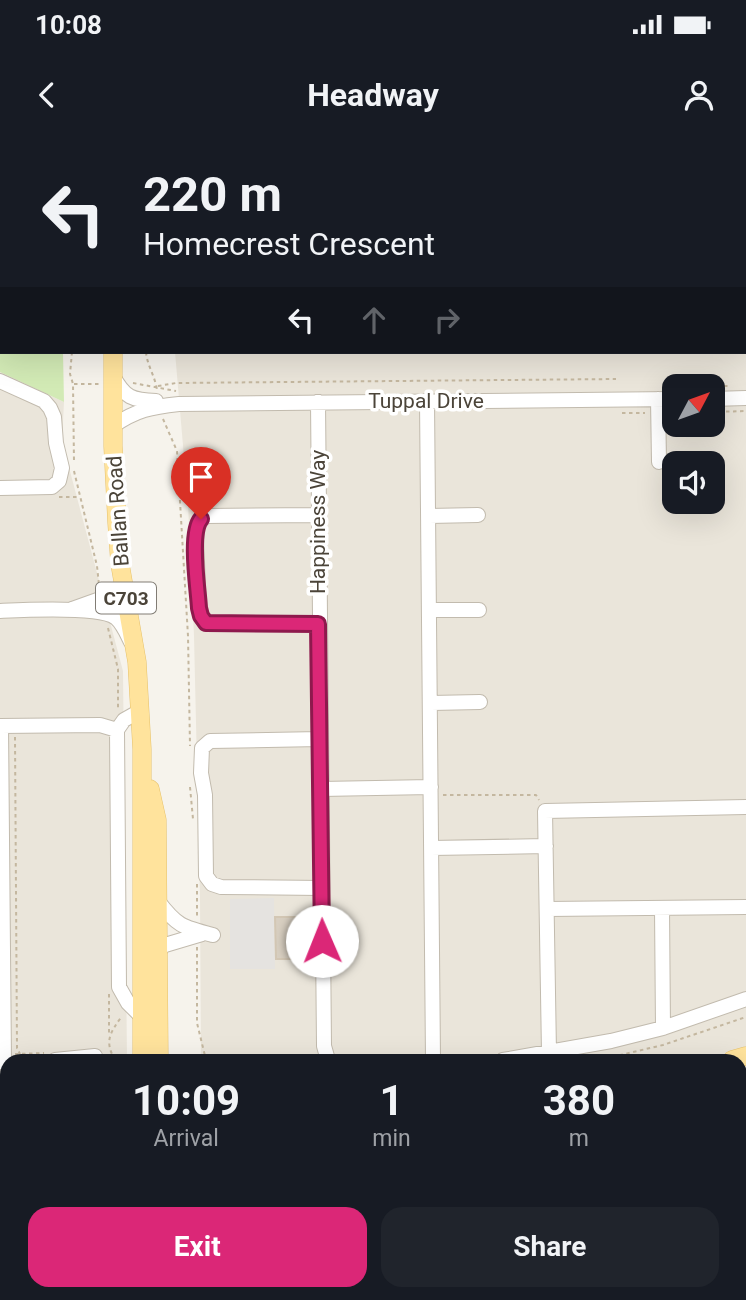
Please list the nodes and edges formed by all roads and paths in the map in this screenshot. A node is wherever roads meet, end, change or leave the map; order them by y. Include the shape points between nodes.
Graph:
1 (72, 354) edge
2 (113, 354) edge
3 (146, 354) edge
4 (113, 376) junction
5 (616, 379) dead end
6 (0, 381) edge
7 (733, 386) dead end
8 (725, 387) edge
9 (662, 397) edge
10 (159, 398) junction
11 (177, 398) junction
12 (746, 398) edge
13 (657, 399) junction
14 (725, 399) edge
15 (427, 401) junction
16 (318, 402) junction
17 (746, 411) edge
18 (725, 412) edge
19 (113, 426) junction
20 (659, 462) dead end
21 (0, 488) edge
22 (318, 515) junction
23 (478, 515) dead end
24 (429, 516) junction
25 (125, 590) junction
26 (103, 606) junction
27 (430, 610) junction
28 (479, 610) dead end
29 (0, 611) edge
30 (318, 624) junction
31 (135, 650) junction
32 (480, 702) dead end
33 (430, 703) junction
34 (140, 711) junction
35 (119, 726) junction
36 (1, 729) edge
37 (320, 739) junction
38 (190, 756) dead end
39 (143, 769) junction
40 (190, 781) dead end
41 (321, 789) junction
42 (431, 791) junction
43 (746, 807) edge
44 (545, 811) junction
45 (193, 818) dead end
46 (1, 840) edge
47 (546, 846) junction
48 (431, 848) junction
49 (197, 879) dead end
50 (321, 888) junction
51 (158, 901) junction
52 (746, 907) edge
53 (662, 908) junction
54 (547, 909) junction
55 (203, 933) junction
56 (158, 951) junction
57 (2, 955) edge
58 (109, 993) dead end
59 (746, 999) edge
60 (746, 1017) edge
61 (143, 1018) junction
62 (663, 1028) junction
63 (109, 1034) dead end
64 (549, 1053) junction
65 (4, 1054) edge
66 (20, 1054) dead end
67 (142, 1054) edge
68 (161, 1054) edge
69 (205, 1054) edge
70 (326, 1054) edge
71 (433, 1054) edge
72 (542, 1054) edge
73 (625, 1054) edge

1 - 26 path via 74,477
2 - 4 main road, Ballan Road / C703
3 - 10 path
4 - 10 street, Tuppal Drive via 123,393 134,400
4 - 19 main road, Ballan Road / C703
5 - 10 path via 176,383
6 - 21 street via 44,401 52,412 62,468 59,481 52,486
7 - 8 path
9 - 13 street, Tuppal Drive
10 - 11 street, Tuppal Drive
10 - 11 path
10 - 19 street, Tuppal Drive
10 - 38 path via 164,424 177,451 179,473
11 - 16 street, Tuppal Drive
12 - 14 street
13 - 15 street, Tuppal Drive
13 - 20 street
15 - 16 street, Tuppal Drive
15 - 24 street
16 - 22 street, Happiness Way
17 - 18 path
19 - 25 main road, Ballan Road / C703
22 - 30 street, Happiness Way
22 - 30 street via 206,516 197,523 195,539 199,608 206,623
23 - 24 street
24 - 27 street
25 - 26 street
25 - 31 main road, Ballan Road / C703
26 - 29 street
26 - 31 street via 119,621
26 - 35 path via 118,669
27 - 28 street
27 - 33 street
30 - 37 street, Happiness Way
31 - 34 main road, Ballan Road / C703
32 - 33 street
33 - 42 street
34 - 35 street
34 - 39 main road, Ballan Road / C703
35 - 36 street
35 - 61 street via 119,987
36 - 46 street
36 - 66 path via 15,736
37 - 41 street, Happiness Way
37 - 50 street via 210,741 202,748 201,773 206,876 212,884
39 - 51 main road, Ballan Road / C703 via 157,820
39 - 61 main road, Ballan Road / C703
40 - 45 path
41 - 42 street
41 - 50 street, Happiness Way
42 - 44 path via 536,795
42 - 48 street
43 - 44 street
44 - 47 street
46 - 57 street
47 - 48 street
47 - 54 street
48 - 71 street
49 - 55 path
50 - 70 street, Happiness Way
51 - 55 street via 174,922
51 - 56 main road, Ballan Road / C703
52 - 53 street
53 - 54 street
53 - 62 street
54 - 64 street
55 - 56 street
55 - 69 path via 197,1023
56 - 68 main road, Ballan Road / C703
57 - 65 street
58 - 63 path
59 - 62 street
60 - 73 path
61 - 67 main road, Ballan Road / C703
62 - 64 street
64 - 72 street

